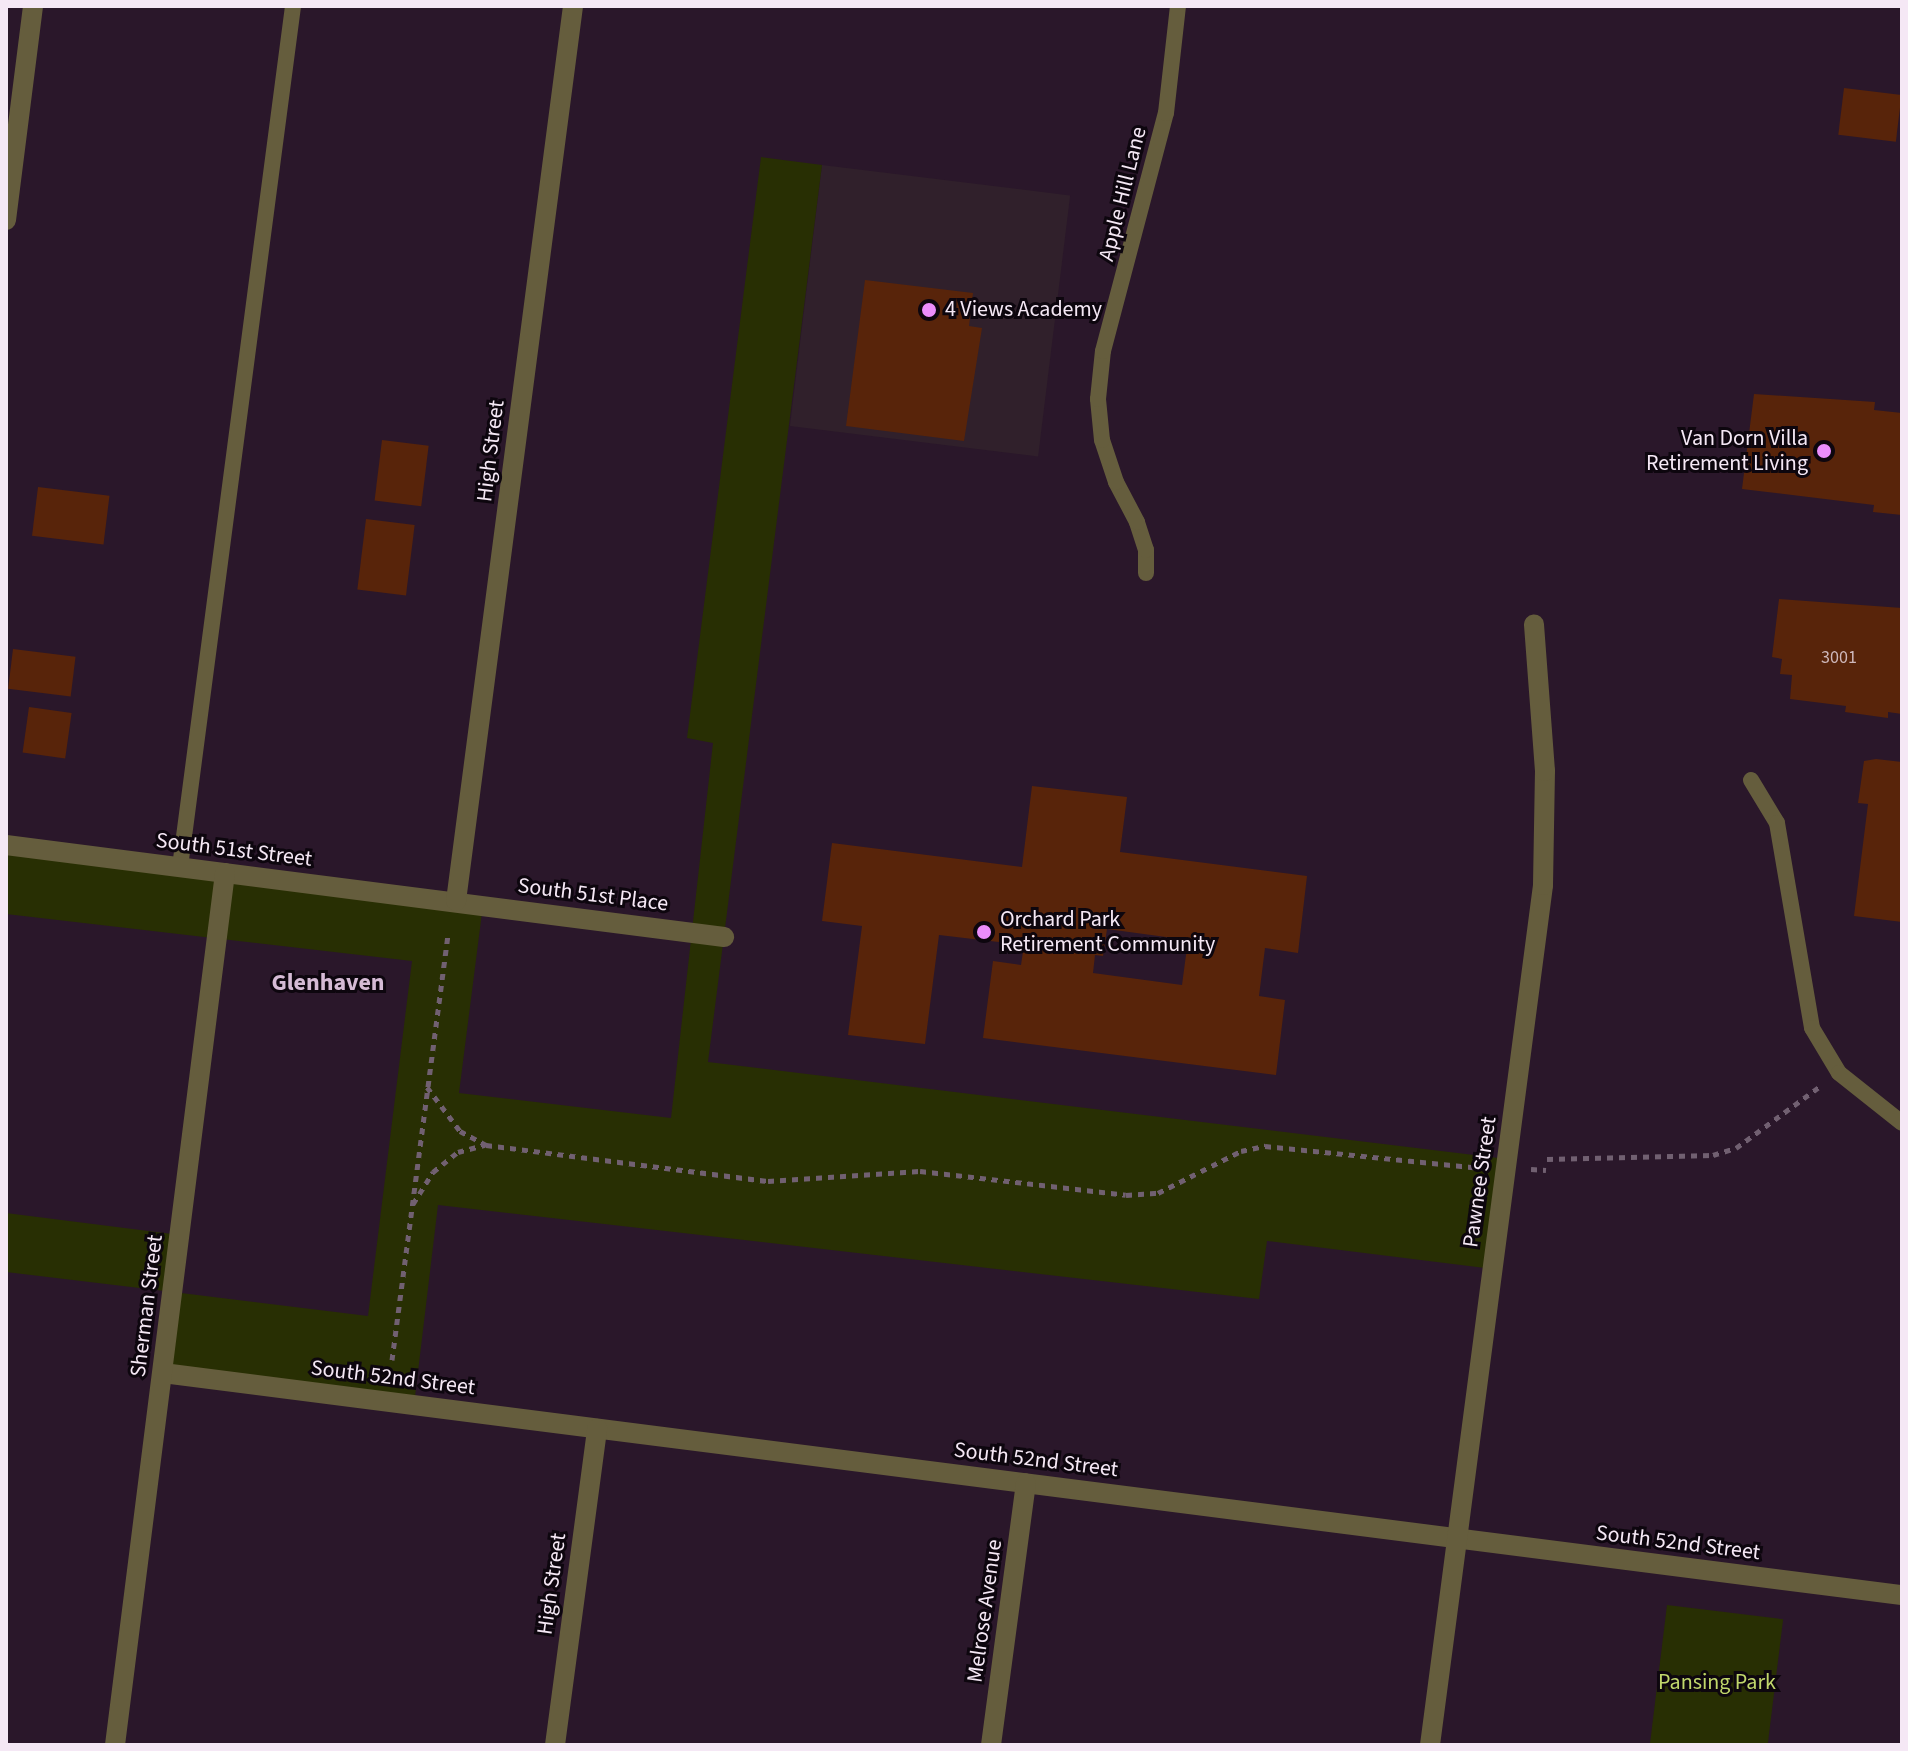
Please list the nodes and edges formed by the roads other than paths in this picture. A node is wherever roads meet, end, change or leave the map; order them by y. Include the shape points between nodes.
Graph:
1 (33, 6) edge
2 (293, 6) edge
3 (573, 6) edge
4 (1178, 6) edge
5 (6, 220) edge
6 (1146, 573) dead end
7 (1534, 624) dead end
8 (1751, 780) dead end
9 (6, 845) edge
10 (180, 867) junction
11 (225, 873) junction
12 (456, 901) junction
13 (724, 937) dead end
14 (1902, 1123) edge
15 (163, 1373) junction
16 (597, 1429) junction
17 (1026, 1483) junction
18 (1458, 1539) junction
19 (1902, 1595) edge
20 (115, 1745) edge
21 (555, 1745) edge
22 (991, 1745) edge
23 (1430, 1745) edge

1 - 5 street
2 - 10 lane
3 - 12 street, High Street
4 - 6 lane, Apple Hill Lane via 1166,113 1103,351 1098,399 1102,440 1137,522
7 - 18 street, Pawnee Street via 1545,846
8 - 14 lane via 1777,823 1812,1028 1839,1073
9 - 10 street, South 51st Street
10 - 11 street, South 51st Street
11 - 12 street, South 51st Street
11 - 15 street, Sherman Street
12 - 13 street, South 51st Place
15 - 16 street, South 52nd Street
15 - 20 street, Sherman Street
16 - 17 street, South 52nd Street
16 - 21 street, High Street
17 - 18 street, South 52nd Street
17 - 22 street, Melrose Avenue
18 - 19 street, South 52nd Street
18 - 23 street, Pawnee Street

